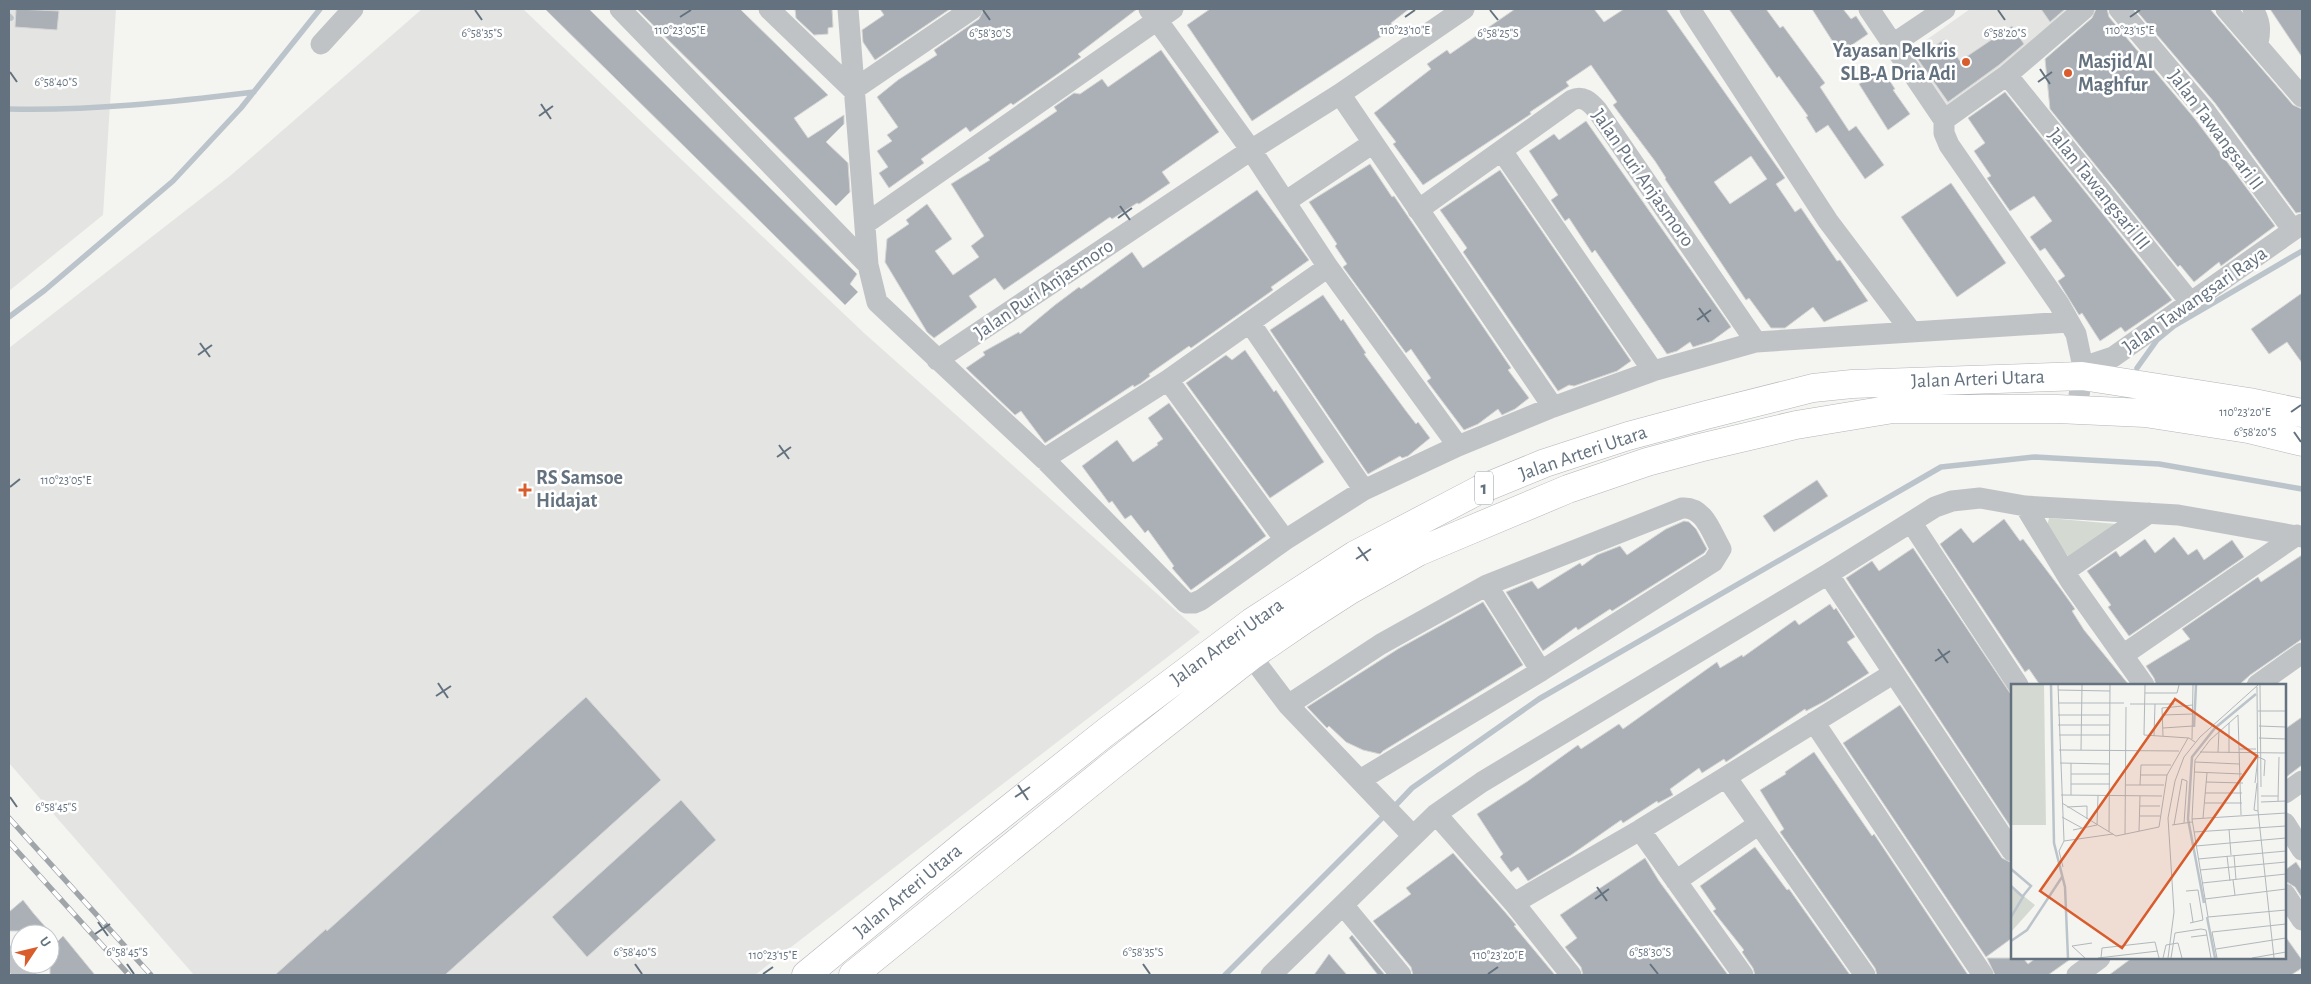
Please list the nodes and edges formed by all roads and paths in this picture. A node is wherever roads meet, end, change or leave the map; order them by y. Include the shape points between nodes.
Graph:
1 (353, 9) edge
2 (620, 9) edge
3 (769, 9) edge
4 (848, 9) edge
5 (972, 9) edge
6 (1464, 9) edge
7 (1690, 9) edge
8 (1869, 9) edge
9 (1945, 9) edge
10 (2084, 9) edge
11 (2119, 9) edge
12 (2226, 9) edge
13 (2253, 9) edge
14 (1159, 12) edge
15 (2258, 43) junction
16 (321, 44) dead end
17 (1893, 44) junction
18 (2006, 75) junction
19 (853, 90) junction
20 (1340, 94) junction
21 (2302, 97) edge
22 (1944, 120) junction
23 (1373, 143) junction
24 (1251, 150) junction
25 (1502, 151) junction
26 (1285, 202) junction
27 (1418, 210) junction
28 (865, 224) junction
29 (2298, 227) edge
30 (868, 265) junction
31 (1328, 267) junction
32 (2191, 302) junction
33 (2069, 322) junction
34 (1250, 323) junction
35 (1911, 331) junction
36 (1756, 342) junction
37 (937, 360) junction
38 (1652, 371) junction
39 (2082, 372) junction
40 (1168, 380) junction
41 (1553, 406) junction
42 (2077, 410) junction
43 (2302, 413) edge
44 (2302, 442) edge
45 (1458, 446) junction
46 (1044, 459) junction
47 (1364, 490) junction
48 (2025, 506) junction
49 (2149, 513) junction
50 (1911, 522) junction
51 (2300, 536) edge
52 (1284, 540) junction
53 (2065, 571) junction
54 (1828, 574) junction
55 (1487, 585) junction
56 (2302, 652) edge
57 (2123, 655) junction
58 (1251, 656) junction
59 (1540, 670) junction
60 (1894, 673) junction
61 (2017, 684) edge
62 (2143, 684) edge
63 (2258, 684) edge
64 (1288, 704) junction
65 (1814, 722) junction
66 (1726, 777) junction
67 (2302, 781) edge
68 (1365, 785) junction
69 (2286, 791) edge
70 (1436, 814) junction
71 (1759, 824) junction
72 (2286, 825) edge
73 (1408, 830) junction
74 (1640, 830) junction
75 (2011, 849) edge
76 (2302, 850) edge
77 (1676, 881) junction
78 (2286, 896) edge
79 (1514, 903) junction
80 (1343, 905) junction
81 (2302, 920) edge
82 (9, 956) edge
83 (26, 975) edge
84 (806, 975) edge
85 (853, 975) edge
86 (1271, 975) edge
87 (1401, 975) edge
88 (1571, 975) edge
89 (1743, 975) edge
90 (1865, 975) edge
91 (1983, 975) edge

1 - 16 street
2 - 30 street
3 - 19 street
4 - 19 street
5 - 19 street
6 - 20 street, Jalan Puri Anjasmoro
7 - 35 street via 1828,221
8 - 17 street
9 - 17 street
10 - 18 street
11 - 29 street, Jalan Tawangsari II via 2205,111 2280,214
12 - 15 street
13 - 15 street via 2260,30
14 - 24 street
14 - 28 street
15 - 21 street
17 - 22 street
18 - 22 street
18 - 32 street, Jalan Tawangsari III
19 - 28 street
20 - 23 street
20 - 24 street, Jalan Puri Anjasmoro
22 - 33 street via 1944,133 1949,145 1978,183
23 - 26 street
23 - 27 street
24 - 26 street
24 - 37 street, Jalan Puri Anjasmoro
25 - 27 street, Jalan Puri Anjasmoro
25 - 36 street, Jalan Puri Anjasmoro via 1572,100 1588,101
25 - 38 street
26 - 31 street
27 - 41 street
28 - 30 street
29 - 32 street, Jalan Tawangsari Raya
30 - 37 street via 876,302
31 - 34 street
31 - 45 street
32 - 39 street, Jalan Tawangsari Raya via 2113,358
33 - 35 street
33 - 39 street via 2080,348
34 - 40 street
34 - 47 street
35 - 36 street
36 - 38 street
37 - 46 street
38 - 41 street
39 - 42 street
39 - 43 highway, Jalan Arteri Utara / 1
39 - 84 highway, Jalan Arteri Utara / 1 via 1813,388 1628,436 1545,463 1479,490 1355,555 1252,622 1106,732
40 - 46 street
40 - 52 street
41 - 45 street
42 - 44 highway, Jalan Arteri Utara / 1 via 2145,413 2248,429
42 - 58 highway, Jalan Arteri Utara / 1 via 1893,409 1796,425 1647,462 1568,489 1418,552 1350,590
45 - 47 street
46 - 52 street via 1186,603 1201,600
47 - 52 street
48 - 49 street
48 - 50 street via 1980,498 1952,501
48 - 53 street
49 - 51 street
49 - 53 street
50 - 54 street
50 - 61 street
51 - 57 street
53 - 57 street
54 - 60 street
54 - 70 street via 1482,782
55 - 59 street
55 - 59 street via 1682,508 1692,507 1700,511 1721,549 1714,562
55 - 64 street via 1381,644
56 - 63 street
57 - 62 street
58 - 64 street
58 - 85 highway, Jalan Arteri Utara / 1
59 - 68 street
60 - 65 street
60 - 75 street
64 - 68 street
65 - 66 street
65 - 91 street
66 - 71 street
66 - 74 street
67 - 69 street
68 - 73 street
70 - 73 street
70 - 79 street
71 - 77 street
71 - 90 street
72 - 76 street
73 - 80 street
74 - 77 street
74 - 79 street
77 - 89 street
78 - 81 street
79 - 88 street
80 - 86 street
80 - 87 street
82 - 83 street

